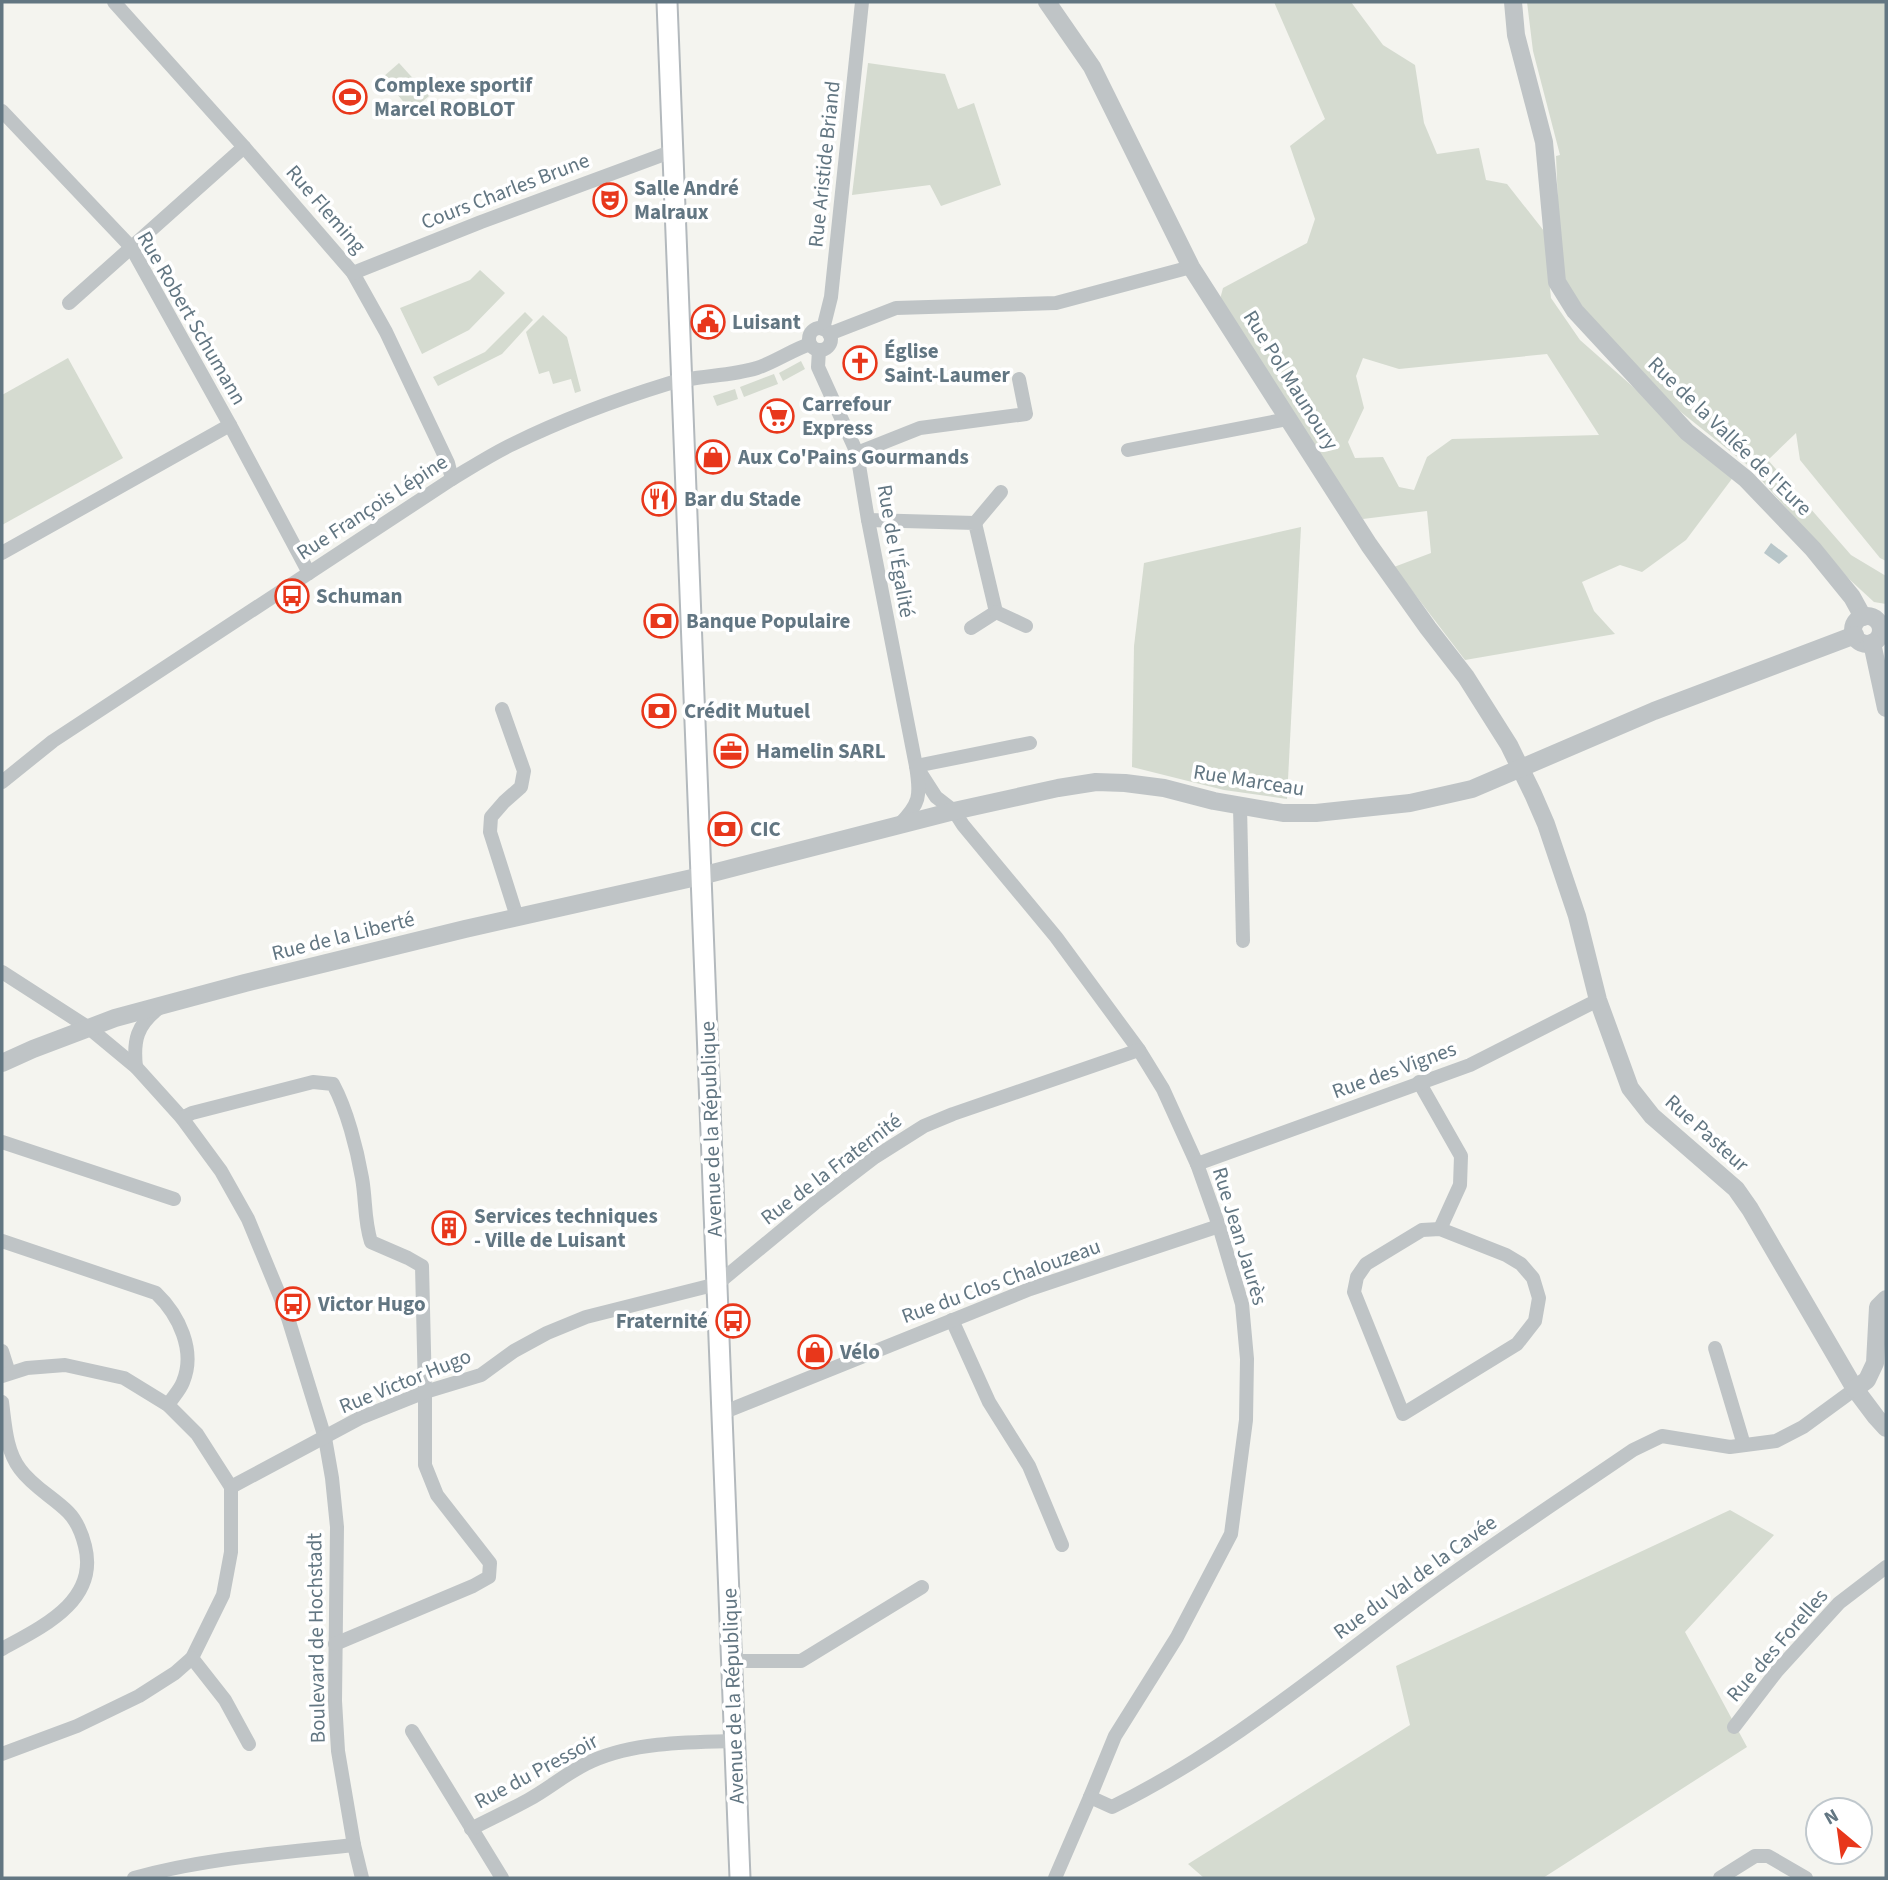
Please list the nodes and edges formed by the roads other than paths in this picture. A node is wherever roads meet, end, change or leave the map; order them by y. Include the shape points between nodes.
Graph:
1 (114, 2) edge
2 (667, 2) edge
3 (862, 2) edge
4 (1047, 2) edge
5 (1513, 2) edge
6 (2, 110) edge
7 (244, 147) junction
8 (673, 151) junction
9 (131, 247) junction
10 (1191, 267) junction
11 (353, 273) junction
12 (69, 303) dead end
13 (826, 332) junction
14 (814, 347) junction
15 (1019, 379) dead end
16 (682, 380) junction
17 (1288, 419) junction
18 (230, 425) junction
19 (1128, 450) dead end
20 (857, 453) junction
21 (452, 479) junction
22 (1001, 492) dead end
23 (868, 520) junction
24 (975, 523) junction
25 (2, 553) edge
26 (309, 573) junction
27 (996, 612) junction
28 (1863, 617) junction
29 (1883, 624) edge
30 (1026, 626) dead end
31 (971, 628) dead end
32 (1854, 635) junction
33 (1872, 643) junction
34 (1886, 708) edge
35 (502, 709) dead end
36 (1030, 743) dead end
37 (916, 766) junction
38 (1521, 768) junction
39 (2, 782) edge
40 (1240, 806) junction
41 (954, 811) junction
42 (899, 825) junction
43 (701, 876) junction
44 (517, 917) junction
45 (1243, 941) dead end
46 (2, 972) edge
47 (1598, 1000) junction
48 (162, 1005) junction
49 (89, 1028) junction
50 (1139, 1050) junction
51 (2, 1063) edge
52 (136, 1067) junction
53 (1419, 1082) junction
54 (182, 1118) junction
55 (2, 1142) edge
56 (1196, 1164) junction
57 (174, 1199) dead end
58 (1219, 1226) junction
59 (1440, 1229) junction
60 (2, 1241) edge
61 (717, 1284) junction
62 (1886, 1300) edge
63 (952, 1320) junction
64 (1715, 1348) dead end
65 (2, 1351) edge
66 (6, 1375) edge
67 (1855, 1388) junction
68 (425, 1392) junction
69 (2, 1402) edge
70 (168, 1405) junction
71 (722, 1413) junction
72 (1886, 1428) edge
73 (325, 1438) junction
74 (1744, 1445) junction
75 (231, 1487) junction
76 (1062, 1545) dead end
77 (1886, 1567) edge
78 (922, 1587) dead end
79 (335, 1644) junction
80 (2, 1649) edge
81 (192, 1658) junction
82 (731, 1661) junction
83 (1734, 1727) dead end
84 (412, 1731) dead end
85 (735, 1741) junction
86 (249, 1744) dead end
87 (2, 1754) edge
88 (1090, 1797) junction
89 (471, 1829) junction
90 (354, 1845) junction
91 (181, 1873) edge
92 (134, 1878) edge
93 (362, 1878) edge
94 (502, 1878) edge
95 (740, 1878) edge
96 (1055, 1878) edge
97 (1720, 1878) edge
98 (1806, 1878) edge

1 - 7 street, Rue Fleming
2 - 8 main road, Avenue de la République
3 - 13 street, Rue Aristide Briand
4 - 10 street, Rue Pol Maunoury via 1092,67
5 - 28 street, Rue de la Vallée de l'Eure via 1516,35 1544,142 1557,282 1575,312 1687,432 1746,479 1813,549
6 - 9 street, Rue Robert Schumann
7 - 9 street
7 - 11 street, Rue Fleming
8 - 11 street, Cours Charles Brune
8 - 16 main road, Avenue de la République
9 - 12 street
9 - 18 street, Rue Robert Schumann
10 - 13 street via 1056,303 896,308
10 - 17 street, Rue Pol Maunoury
11 - 21 street, Rue Fleming via 386,332
13 - 14 street, Rue Aristide Briand via 830,344 825,349
14 - 16 street, Rue François Lépine via 797,348 740,373
14 - 20 street, Rue de l'Égalité via 818,367
15 - 20 street via 1026,414 920,428
16 - 21 street, Rue François Lépine via 577,415 511,444
16 - 43 main road, Avenue de la République
17 - 19 street
17 - 38 street, Rue Pol Maunoury via 1369,545 1466,677
18 - 25 street
18 - 26 street, Rue Robert Schumann
20 - 23 street, Rue de l'Égalité
21 - 26 street, Rue François Lépine
22 - 24 street
23 - 24 street
23 - 37 street, Rue de l'Égalité
24 - 27 street
26 - 39 street, Rue François Lépine via 53,741
27 - 30 street
27 - 31 street
28 - 29 street
28 - 32 street via 1856,622
29 - 33 street
32 - 33 street
32 - 38 street, Rue Marceau via 1654,711
33 - 34 street
35 - 44 street via 524,771 521,787 491,817 490,832
36 - 37 street
37 - 41 street, Rue de l'Égalité via 936,797
37 - 42 street, Rue de l'Égalité via 919,787 914,810
38 - 40 street, Rue Marceau via 1472,789 1409,803 1316,813
38 - 47 street, Rue Pasteur via 1577,916
40 - 41 street, Rue Marceau via 1164,788 1096,782
40 - 45 street
41 - 42 street, Rue Marceau
41 - 50 street, Rue Jean Jaurès via 1056,937
42 - 43 street, Rue Marceau
43 - 44 street, Rue de la Liberté
43 - 61 main road, Avenue de la République
44 - 48 street, Rue de la Liberté
46 - 49 street, Boulevard de Hochstadt
47 - 53 street, Rue des Vignes via 1470,1065
47 - 67 street, Rue Pasteur via 1630,1088 1652,1116 1736,1189
48 - 49 street, Rue de la Liberté
48 - 52 street via 137,1033
49 - 51 street, Rue de la Liberté
49 - 52 street, Boulevard de Hochstadt
50 - 56 street, Rue Jean Jaurès via 1163,1089
50 - 61 street, Rue de la Fraternité via 924,1126 875,1157
52 - 54 street, Boulevard de Hochstadt
53 - 56 street, Rue des Vignes
53 - 59 street via 1461,1157 1460,1185
54 - 68 street via 313,1082 333,1084 343,1102 362,1178 371,1242 422,1266
54 - 73 street, Boulevard de Hochstadt via 221,1171 248,1219 288,1318
55 - 57 street
56 - 58 street, Rue Jean Jaurès
58 - 63 street, Rue du Clos Chalouzeau
58 - 88 street, Rue Jean Jaurès via 1242,1304 1247,1359 1246,1420 1231,1534 1177,1637 1115,1736
59 - 59 street via 1422,1230 1366,1264 1355,1284 1354,1292 1403,1414 1517,1344 1535,1321 1539,1298 1533,1278 1521,1264
60 - 70 street via 156,1293 168,1305 187,1344 183,1382
61 - 68 street, Rue Victor Hugo via 586,1317 514,1351 481,1375
61 - 71 main road, Avenue de la République
62 - 67 street via 1878,1307 1875,1363 1867,1380
63 - 71 street, Rue du Clos Chalouzeau
63 - 76 street via 989,1402 1029,1466
64 - 74 street
65 - 66 street
66 - 70 street via 27,1368 76,1368 124,1378
67 - 72 street, Rue Pasteur
67 - 74 street, Rue du Val de la Cavée via 1776,1441
68 - 73 street, Rue Victor Hugo via 360,1418
68 - 79 street via 425,1465 437,1495 490,1563 489,1577
69 - 80 street via 6,1437 18,1468 69,1513 82,1534 89,1559 86,1580 69,1607
70 - 75 street via 197,1434
71 - 82 main road, Avenue de la République
73 - 75 street, Rue Victor Hugo
73 - 79 street, Boulevard de Hochstadt via 337,1527
74 - 88 street, Rue du Val de la Cavée via 1730,1447 1662,1436 1633,1450 1459,1569 1234,1736 1112,1807
75 - 81 street via 231,1552 223,1595
77 - 83 street, Rue des Forelles via 1839,1603
78 - 82 street via 801,1661
79 - 90 street, Boulevard de Hochstadt via 338,1751
81 - 86 street via 225,1700
81 - 87 street via 139,1696
82 - 85 main road, Avenue de la République
84 - 89 street, Rue du Pressoir
85 - 89 street, Rue du Pressoir via 621,1751 567,1774
85 - 95 main road, Avenue de la République
88 - 96 street
89 - 94 street
90 - 91 street via 255,1855
90 - 93 street, Boulevard de Hochstadt
91 - 92 street via 160,1871
97 - 98 street via 1755,1856 1768,1856

